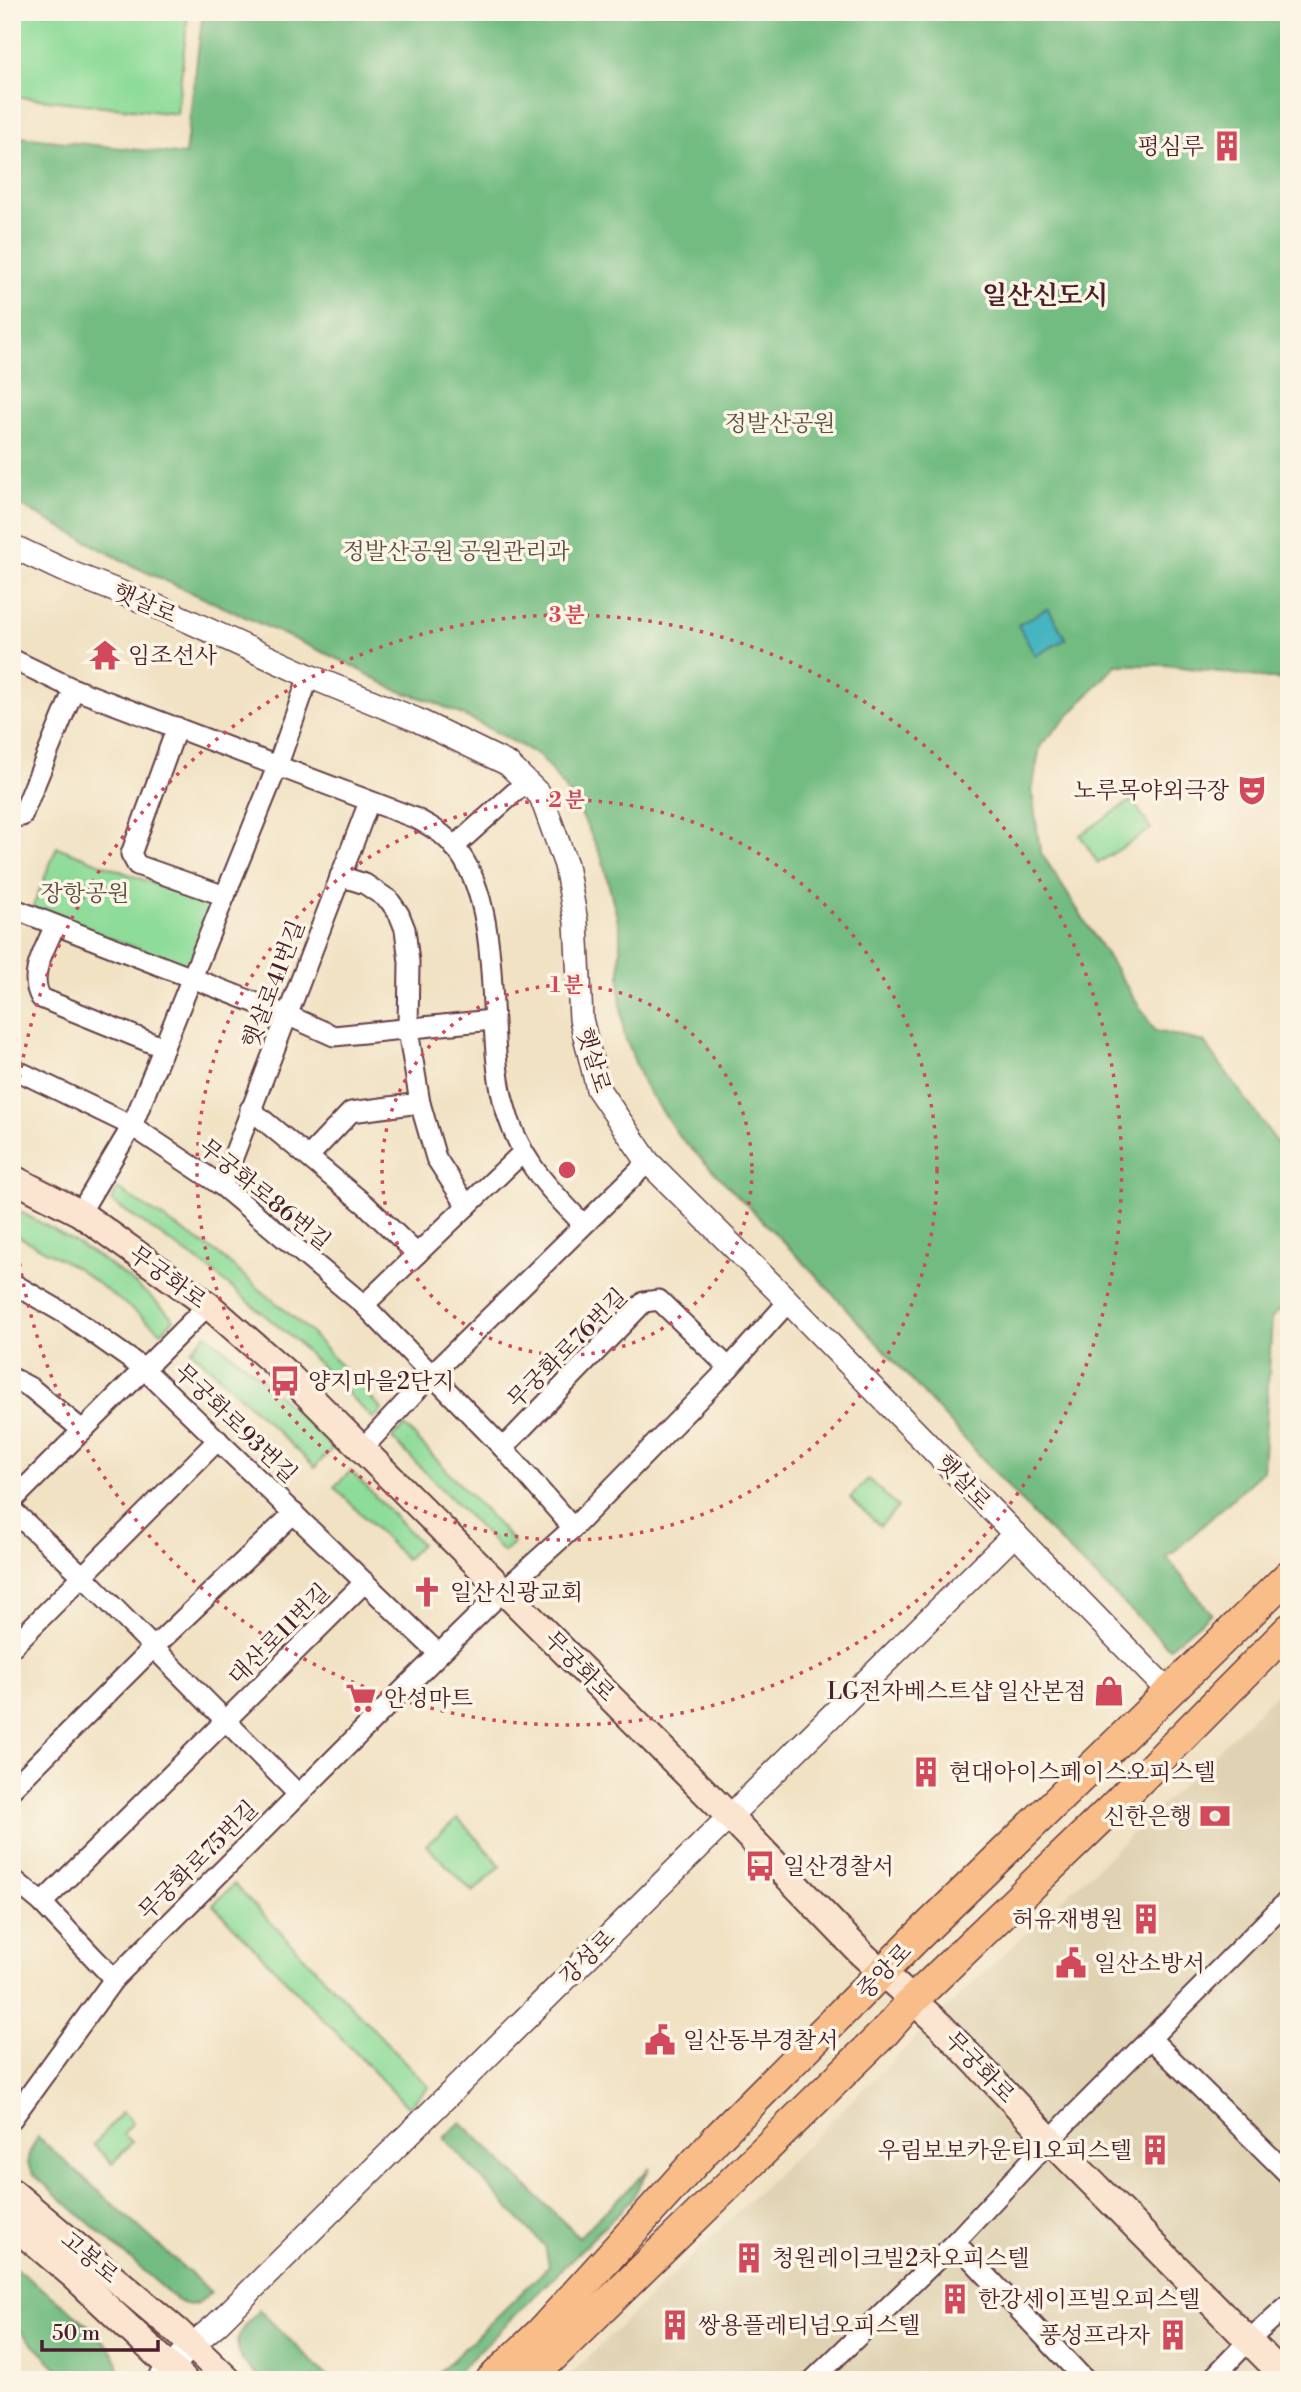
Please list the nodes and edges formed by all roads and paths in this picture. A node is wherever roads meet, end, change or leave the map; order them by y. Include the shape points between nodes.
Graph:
1 (12, 546) edge
2 (13, 662) edge
3 (309, 676) junction
4 (74, 689) junction
5 (177, 727) junction
6 (277, 767) junction
7 (526, 782) junction
8 (369, 802) junction
9 (12, 817) edge
10 (454, 847) junction
11 (341, 876) junction
12 (225, 896) junction
13 (12, 908) edge
14 (55, 925) junction
15 (193, 978) junction
16 (287, 1015) junction
17 (492, 1020) junction
18 (408, 1030) junction
19 (164, 1048) junction
20 (12, 1068) edge
21 (420, 1103) junction
22 (250, 1110) junction
23 (132, 1126) junction
24 (522, 1153) junction
25 (309, 1156) junction
26 (648, 1163) junction
27 (12, 1178) edge
28 (222, 1186) junction
29 (467, 1206) junction
30 (80, 1213) junction
31 (583, 1224) junction
32 (417, 1254) junction
33 (12, 1283) edge
34 (788, 1302) junction
35 (208, 1305) junction
36 (364, 1305) junction
37 (729, 1368) junction
38 (144, 1369) junction
39 (431, 1375) junction
40 (12, 1378) edge
41 (82, 1430) junction
42 (218, 1440) junction
43 (503, 1448) junction
44 (362, 1449) junction
45 (12, 1502) edge
46 (12, 1510) edge
47 (293, 1513) junction
48 (573, 1528) junction
49 (1015, 1534) junction
50 (1289, 1575) edge
51 (83, 1576) junction
52 (365, 1582) junction
53 (504, 1590) junction
54 (1289, 1629) edge
55 (12, 1647) edge
56 (153, 1648) junction
57 (439, 1654) junction
58 (1168, 1691) junction
59 (226, 1720) junction
60 (12, 1789) edge
61 (298, 1794) junction
62 (730, 1817) junction
63 (12, 1878) edge
64 (1289, 1899) edge
65 (42, 1903) junction
66 (883, 1973) junction
67 (114, 1979) junction
68 (913, 2000) junction
69 (1151, 2039) junction
70 (12, 2119) edge
71 (1050, 2140) junction
72 (1289, 2175) edge
73 (12, 2192) edge
74 (12, 2224) edge
75 (955, 2242) junction
76 (1289, 2304) edge
77 (1250, 2339) junction
78 (192, 2344) junction
79 (171, 2376) edge
80 (228, 2380) edge
81 (491, 2380) edge
82 (529, 2380) edge
83 (813, 2380) edge
84 (1085, 2380) edge
85 (1211, 2380) edge
86 (1288, 2380) edge

1 - 3 street, 햇살로
2 - 4 street
3 - 6 street
3 - 7 street, 햇살로 via 508,764
4 - 5 street
4 - 9 street via 22,816
5 - 6 street
5 - 12 street via 131,854 137,864
6 - 8 street
6 - 12 street
7 - 10 street
7 - 26 street, 햇살로 via 541,796 566,865 576,922 581,1019 598,1089
8 - 10 street via 433,827
8 - 11 street, 햇살로41번길
10 - 17 street via 475,880 486,916
11 - 16 street, 햇살로41번길
11 - 18 street via 365,884 389,900 399,914 409,945
12 - 15 street
13 - 14 street
14 - 15 street
14 - 19 street via 35,976 41,998
15 - 16 street
15 - 19 street
16 - 18 street via 334,1036
16 - 22 street, 햇살로41번길
17 - 18 street
17 - 24 street via 503,1100
18 - 21 street
19 - 23 street
20 - 23 street, 무궁화로86번길
21 - 25 street via 351,1112
21 - 29 street via 436,1158
22 - 25 street
22 - 28 street, 햇살로41번길
23 - 28 street, 무궁화로86번길
23 - 30 street
24 - 29 street
24 - 31 street
25 - 32 street
26 - 31 street
26 - 34 street, 햇살로
27 - 30 main road, 무궁화로
28 - 36 street, 무궁화로86번길
29 - 32 street
30 - 35 main road, 무궁화로
31 - 39 street
32 - 36 street
33 - 38 street, 무궁화로93번길
34 - 37 street
34 - 49 street, 햇살로
35 - 38 street, 무궁화로93번길
35 - 44 main road, 무궁화로 via 287,1374
36 - 39 street, 무궁화로86번길
37 - 43 street, 무궁화로76번길 via 659,1300 651,1299
37 - 48 street
38 - 41 street, 무궁화로93번길
38 - 42 street, 무궁화로93번길
39 - 43 street, 무궁화로86번길
39 - 44 street
40 - 41 street
41 - 45 street, 무궁화로93번길
42 - 47 street, 무궁화로93번길
42 - 51 street
43 - 48 street, 무궁화로86번길
44 - 53 main road, 무궁화로
46 - 51 street, 대산로11번길
47 - 52 street
47 - 56 street
48 - 53 street
49 - 58 street, 햇살로
49 - 62 street, 강성로
50 - 58 main road, 중앙로
51 - 55 street
51 - 56 street, 대산로11번길
52 - 57 street
52 - 59 street, 대산로11번길
53 - 57 street, 무궁화로75번길
53 - 62 main road, 무궁화로
54 - 68 main road, 중앙로
56 - 59 street, 대산로11번길
56 - 60 street
57 - 61 street, 무궁화로75번길
58 - 66 main road, 중앙로
59 - 61 street, 대산로11번길
59 - 65 street, 대산로11번길
61 - 67 street, 무궁화로75번길
62 - 66 main road, 무궁화로
62 - 78 street, 강성로
63 - 65 street
64 - 69 street
65 - 67 street
66 - 68 main road, 무궁화로
66 - 81 main road, 중앙로 via 717,2138 540,2333
67 - 70 street, 무궁화로75번길
68 - 71 main road, 무궁화로
68 - 82 main road, 중앙로
69 - 71 street
69 - 72 street
71 - 75 street
71 - 77 main road, 무궁화로
73 - 78 main road, 고봉로
74 - 79 main road, 고봉로 via 157,2352
75 - 83 street
75 - 84 street
76 - 77 street
77 - 85 street
77 - 86 main road, 무궁화로
78 - 79 street, 강성로
78 - 80 main road, 고봉로

